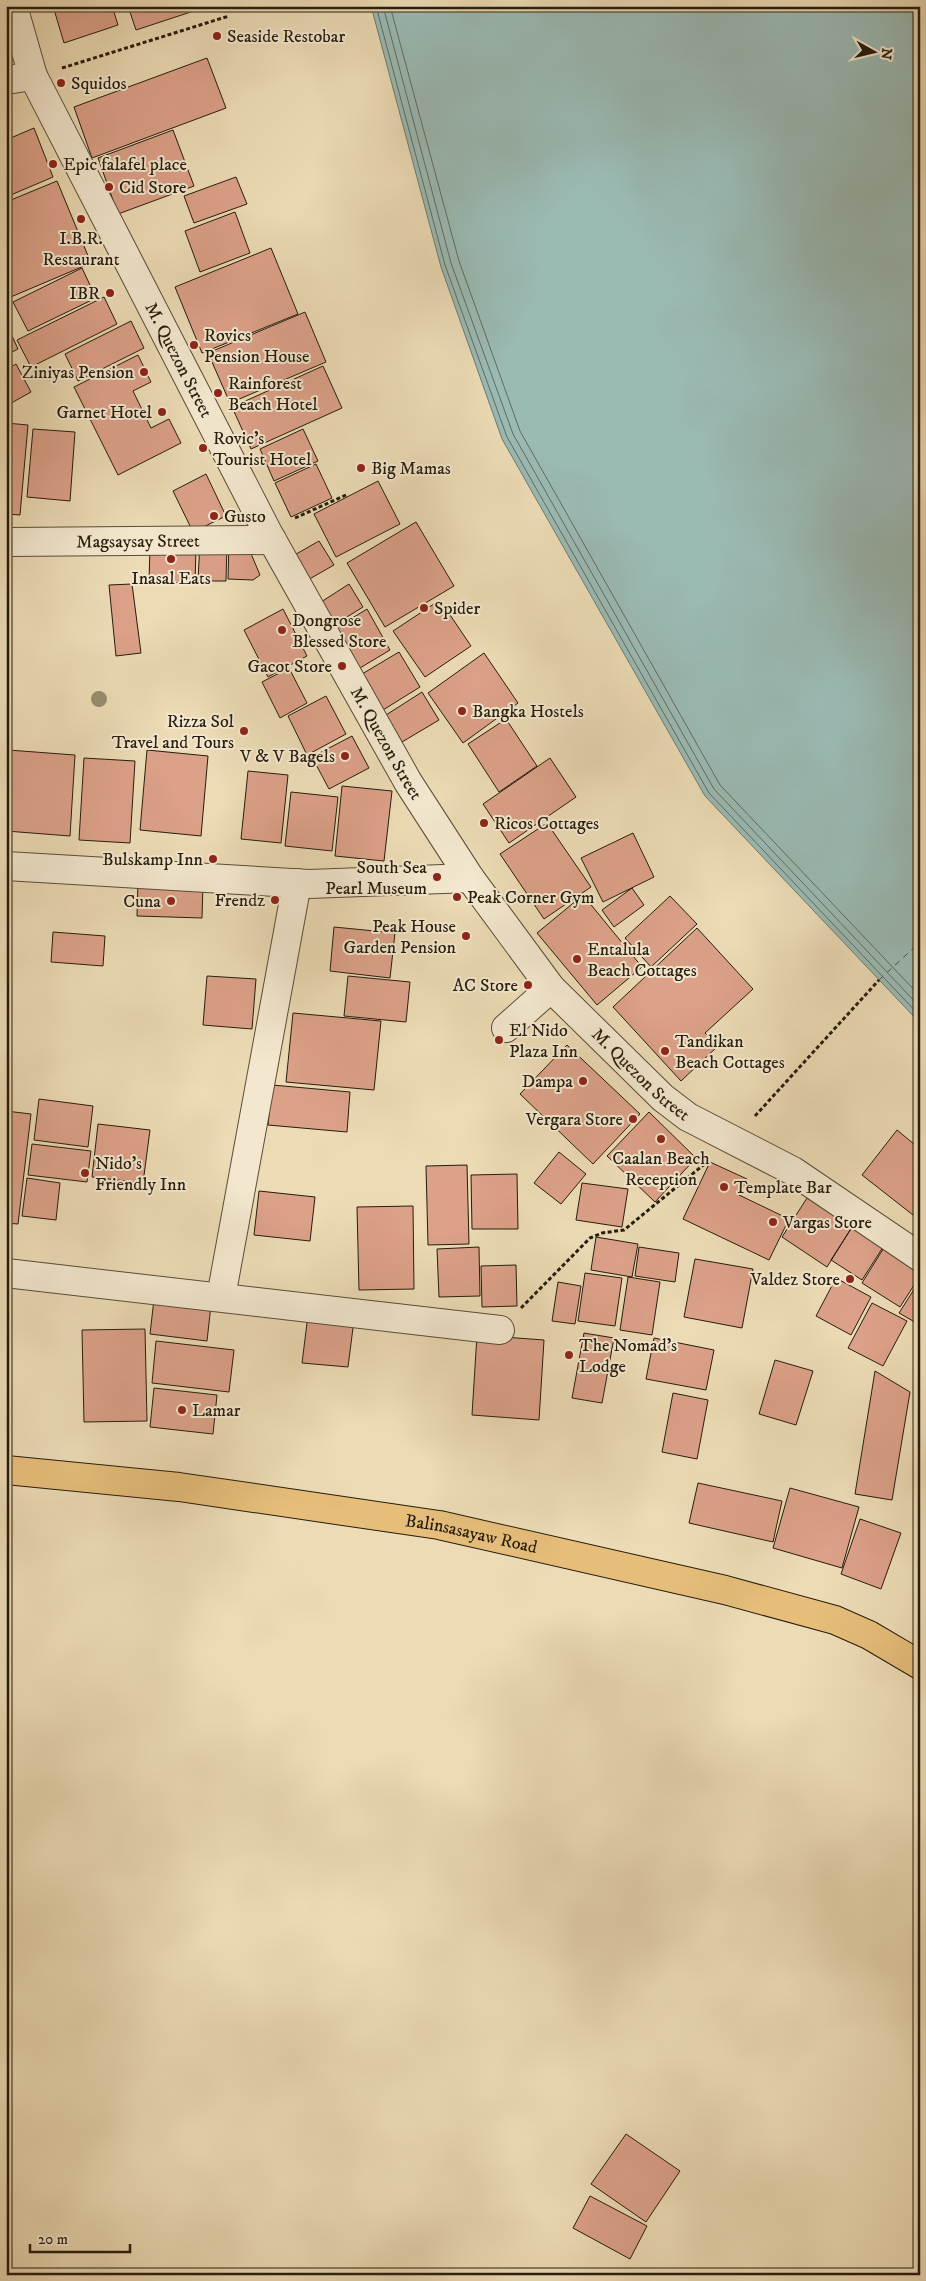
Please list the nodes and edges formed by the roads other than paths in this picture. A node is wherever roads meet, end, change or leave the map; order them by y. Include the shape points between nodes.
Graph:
1 (13, 6) edge
2 (19, 78) edge
3 (269, 536) junction
4 (6, 542) edge
5 (6, 866) edge
6 (470, 878) junction
7 (297, 882) junction
8 (551, 988) junction
9 (506, 1028) dead end
10 (920, 1258) edge
11 (6, 1273) edge
12 (221, 1297) junction
13 (500, 1330) road end
14 (6, 1470) edge
15 (920, 1666) edge

1 - 2 street, M. Quezon Street
2 - 3 street, M. Quezon Street
3 - 4 street, Magsaysay Street
3 - 6 street, M. Quezon Street via 408,782
5 - 7 street
6 - 7 street
6 - 8 street, M. Quezon Street
7 - 12 street
8 - 9 street
8 - 10 street, M. Quezon Street via 663,1098 732,1141 793,1171
11 - 12 street
12 - 13 street
14 - 15 main road, Balinsasayaw Road via 179,1487 439,1525 725,1590 835,1620 869,1635

